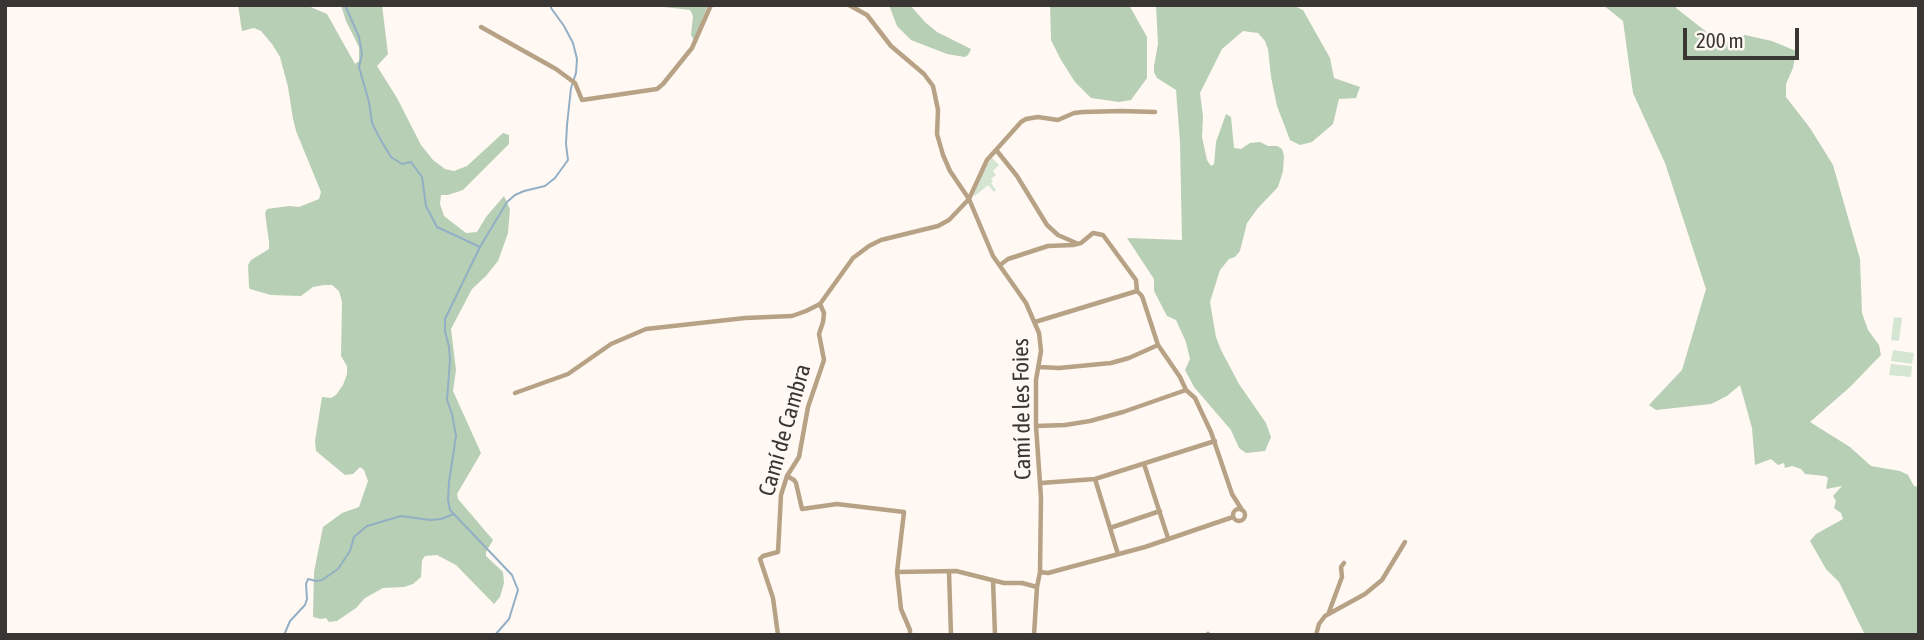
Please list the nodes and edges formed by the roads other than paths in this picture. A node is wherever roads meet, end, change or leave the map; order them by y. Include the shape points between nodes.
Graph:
1 (710, 5) edge
2 (849, 5) edge
3 (481, 27) dead end
4 (1155, 112) dead end
5 (997, 150) junction
6 (969, 199) junction
7 (1077, 244) junction
8 (1000, 265) junction
9 (1137, 291) junction
10 (820, 304) junction
11 (1035, 322) junction
12 (1158, 345) junction
13 (1039, 367) junction
14 (1186, 390) junction
15 (515, 393) dead end
16 (1036, 426) junction
17 (1215, 441) junction
18 (1144, 464) junction
19 (787, 477) junction
20 (1095, 479) junction
21 (1041, 483) junction
22 (1232, 494) junction
23 (1242, 510) junction
24 (1160, 511) junction
25 (1233, 514) junction
26 (1110, 528) junction
27 (1168, 538) junction
28 (1405, 542) dead end
29 (1118, 554) junction
30 (1344, 563) dead end
31 (897, 572) junction
32 (949, 572) junction
33 (1040, 572) junction
34 (993, 580) junction
35 (1037, 587) junction
36 (1329, 613) junction
37 (778, 635) edge
38 (910, 635) edge
39 (951, 635) edge
40 (995, 635) edge
41 (1034, 635) edge
42 (1316, 635) edge

1 - 3 street via 692,48 657,89 582,100 573,81
2 - 6 street, Camí de les Foies via 867,15 891,46 928,78 937,97 941,149
4 - 5 street via 1083,112 1058,120 1032,117 1021,122
5 - 6 street
5 - 7 street via 1050,229
6 - 8 street, Camí de les Foies
6 - 10 street via 938,226 881,240 859,252
7 - 8 street via 1048,246
7 - 9 street via 1093,233 1103,235 1136,280
8 - 11 street, Camí de les Foies
9 - 11 street
9 - 12 street
10 - 15 street via 792,316 646,329 611,344 568,374
10 - 19 street, Camí de Cambra via 824,360 808,407 799,457
11 - 13 street, Camí de les Foies via 1041,345
12 - 13 street via 1111,363
12 - 14 street
13 - 16 street, Camí de les Foies
14 - 16 street via 1090,421
14 - 17 street via 1195,398
16 - 21 street, Camí de les Foies
17 - 18 street
17 - 22 street
18 - 20 street
18 - 24 street
19 - 31 street via 796,483 802,509 837,505 904,512
19 - 37 street, Camí de Cambra via 780,495 778,552 760,559 773,597
20 - 21 street
20 - 26 street
21 - 33 street, Camí de les Foies
22 - 23 street
22 - 25 street
23 - 25 street
23 - 25 street via 1241,520 1235,520
24 - 26 street
24 - 27 street
25 - 27 street
26 - 29 street
27 - 29 street
28 - 36 street via 1377,585
29 - 33 street
30 - 36 street
31 - 32 street
31 - 38 street via 901,609
32 - 34 street
32 - 39 street
33 - 35 street, Camí de les Foies
34 - 35 street
34 - 40 street
35 - 41 street, Camí de les Foies
36 - 42 street

